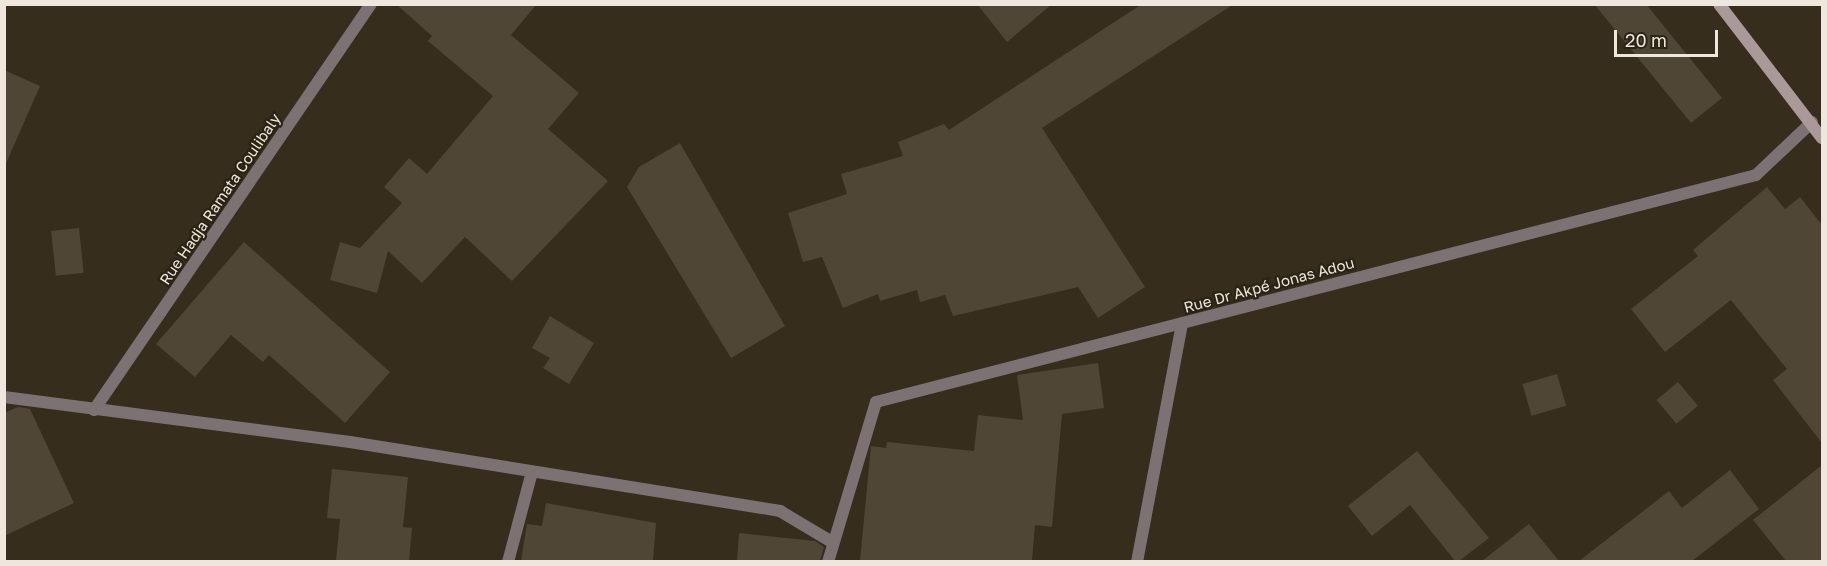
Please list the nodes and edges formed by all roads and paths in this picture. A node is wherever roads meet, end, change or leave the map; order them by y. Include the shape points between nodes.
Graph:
1 (371, 4) edge
2 (1719, 4) edge
3 (1812, 122) junction
4 (1822, 137) edge
5 (1182, 323) junction
6 (4, 397) edge
7 (94, 410) junction
8 (532, 472) junction
9 (832, 543) junction
10 (508, 561) edge
11 (828, 561) edge
12 (1137, 561) edge

1 - 7 street, Rue Hadja Ramata Coulibaly
2 - 3 street
3 - 4 street
3 - 5 street, Rue Dr Akpé Jonas Adou via 1756,175
5 - 9 street, Rue Dr Akpé Jonas Adou via 876,402
5 - 12 street
6 - 7 street
7 - 8 street via 350,442
8 - 9 street via 780,511
8 - 10 street
9 - 11 street, Rue Dr Akpé Jonas Adou

